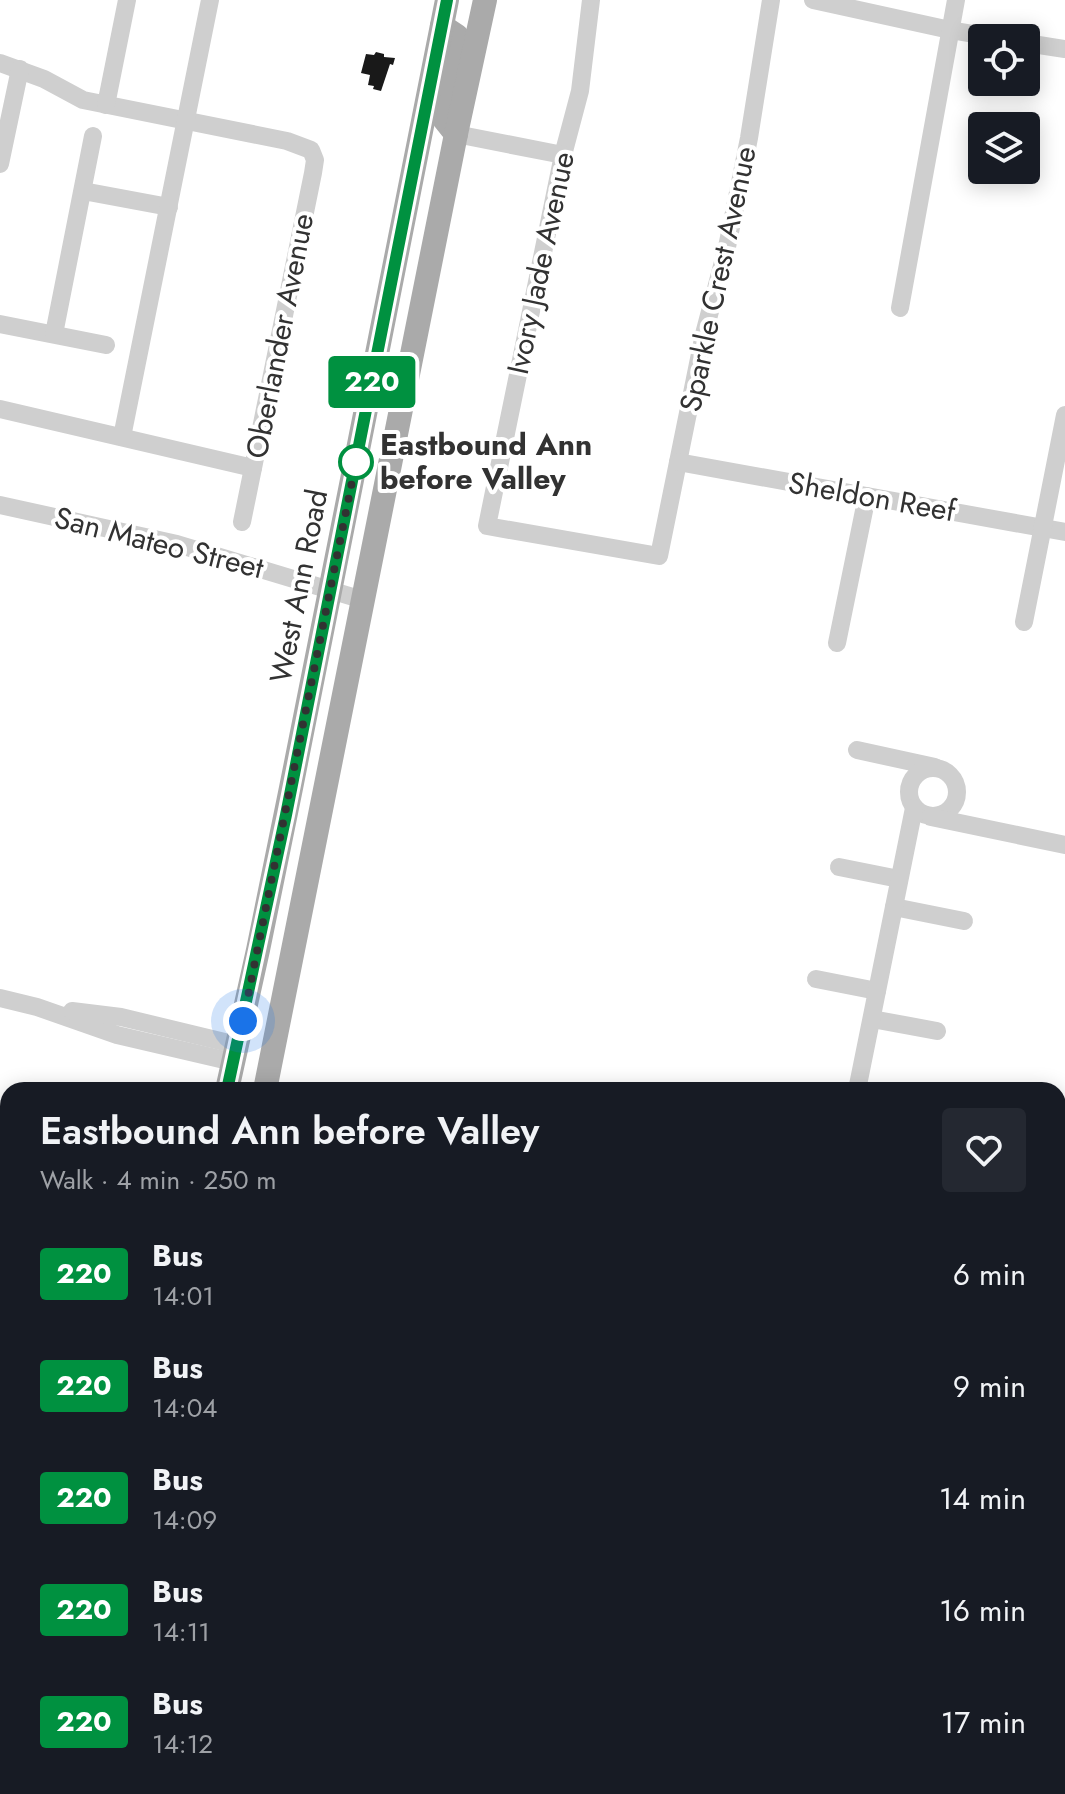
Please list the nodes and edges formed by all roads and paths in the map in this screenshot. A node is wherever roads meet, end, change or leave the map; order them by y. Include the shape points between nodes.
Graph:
1 (127, 0) edge
2 (210, 0) edge
3 (447, 0) edge
4 (485, 0) edge
5 (591, 0) edge
6 (771, 0) edge
7 (813, 0) edge
8 (956, 0) edge
9 (442, 26) junction
10 (950, 30) junction
11 (968, 33) edge
12 (1040, 45) edge
13 (1065, 49) edge
14 (0, 63) edge
15 (20, 69) junction
16 (106, 105) junction
17 (185, 121) junction
18 (456, 134) junction
19 (93, 136) dead end
20 (563, 155) junction
21 (0, 164) edge
22 (83, 191) junction
23 (169, 207) junction
24 (405, 208) junction
25 (900, 308) dead end
26 (0, 324) edge
27 (54, 334) junction
28 (106, 345) dead end
29 (0, 409) edge
30 (1065, 415) edge
31 (122, 437) junction
32 (678, 462) junction
33 (253, 468) junction
34 (867, 496) junction
35 (0, 505) edge
36 (242, 522) dead end
37 (1043, 528) junction
38 (1065, 532) edge
39 (659, 556) joint
40 (331, 590) junction
41 (363, 600) junction
42 (1024, 622) dead end
43 (837, 643) dead end
44 (857, 750) dead end
45 (937, 768) junction
46 (921, 812) junction
47 (1065, 845) edge
48 (839, 867) dead end
49 (899, 879) junction
50 (894, 907) junction
51 (964, 921) dead end
52 (258, 950) junction
53 (816, 979) dead end
54 (877, 991) junction
55 (0, 998) edge
56 (872, 1019) junction
57 (937, 1031) dead end
58 (235, 1053) junction
59 (272, 1058) junction
60 (229, 1082) edge
61 (246, 1082) edge
62 (267, 1082) edge
63 (859, 1082) edge

1 - 16 street
2 - 17 street
3 - 9 main road, West Ann Road
4 - 18 main road
5 - 20 street, Ivory Jade Avenue via 580,91
6 - 32 street, Sparkle Crest Avenue via 749,138
7 - 10 street
8 - 10 street
9 - 18 main road via 457,36 444,119
9 - 24 main road, West Ann Road
10 - 11 street
10 - 25 street
12 - 13 street
14 - 15 street
15 - 16 street via 83,100
15 - 21 street
16 - 17 street
17 - 23 street
17 - 33 street, Oberlander Avenue via 287,141 311,150 315,160
18 - 20 street
18 - 24 main road
18 - 41 main road
19 - 22 street
20 - 39 street, Ivory Jade Avenue via 487,526
22 - 23 street
22 - 27 street
23 - 31 street
24 - 40 main road, West Ann Road
26 - 27 street
27 - 28 street
29 - 31 street
30 - 37 street
31 - 33 street
32 - 34 street, Sheldon Reef
32 - 39 street, Sparkle Crest Avenue
33 - 36 street, Oberlander Avenue
34 - 37 street, Sheldon Reef
34 - 43 street
35 - 40 street, San Mateo Street via 177,544
37 - 38 street, Sheldon Reef
37 - 42 street
40 - 41 street, San Mateo Street
40 - 52 main road, West Ann Road
41 - 59 main road
44 - 45 street
45 - 46 street via 921,771 910,784 909,800
45 - 46 street via 956,784 956,801 938,817
46 - 47 street
46 - 49 street
48 - 49 street
49 - 50 street
50 - 51 street
50 - 54 street
52 - 58 main road, West Ann Road
52 - 59 main road via 257,1031
53 - 54 street
54 - 56 street
55 - 58 street via 121,1017
56 - 57 street
56 - 63 street
58 - 60 main road, West Ann Road
58 - 61 main road
59 - 62 main road

